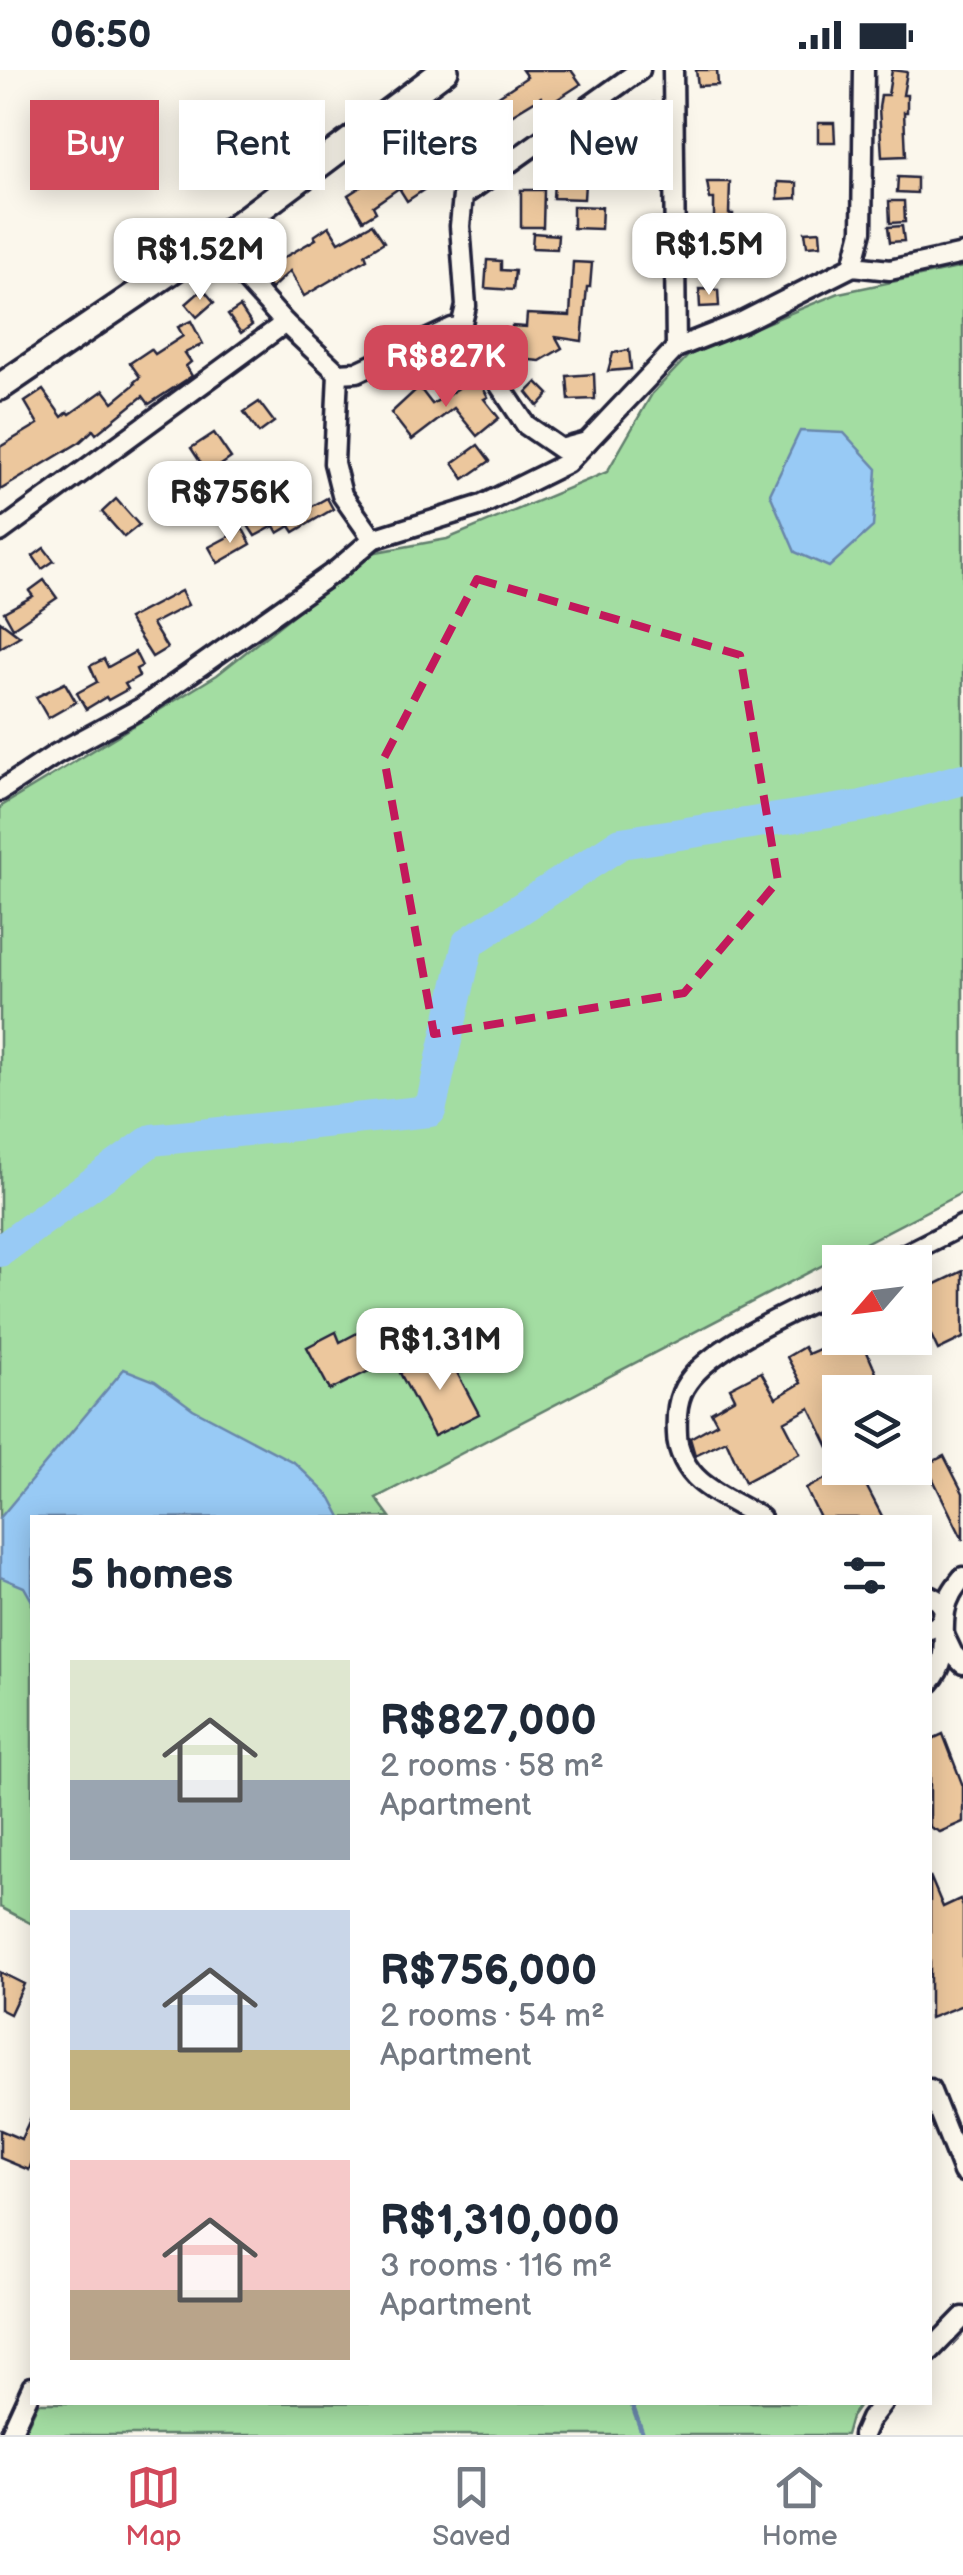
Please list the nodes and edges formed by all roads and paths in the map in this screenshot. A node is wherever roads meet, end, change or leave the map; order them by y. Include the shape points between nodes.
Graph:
1 (445, 70) edge
2 (640, 70) edge
3 (673, 70) edge
4 (864, 70) edge
5 (212, 242) junction
6 (963, 254) edge
7 (852, 266) junction
8 (285, 323) junction
9 (461, 326) junction
10 (676, 348) junction
11 (338, 373) junction
12 (0, 387) edge
13 (587, 442) junction
14 (0, 532) edge
15 (373, 539) junction
16 (0, 791) edge
17 (963, 1225) edge
18 (924, 1245) edge
19 (822, 1298) edge
20 (756, 1515) edge
21 (963, 1576) edge
22 (932, 1593) edge
23 (932, 1595) edge
24 (944, 1613) junction
25 (937, 1632) edge
26 (963, 1664) edge
27 (963, 1674) edge
28 (932, 1679) edge
29 (932, 1681) edge
30 (932, 2094) edge
31 (963, 2172) edge
32 (962, 2317) edge
33 (932, 2348) edge
34 (30, 2392) edge
35 (881, 2405) edge
36 (10, 2435) edge
37 (863, 2435) edge

1 - 5 street
2 - 9 street via 463,196
3 - 10 street
4 - 7 street via 862,231
5 - 8 street
5 - 12 street
6 - 7 street via 890,270
7 - 10 street
8 - 11 street
8 - 14 street
9 - 11 street via 357,372
9 - 13 street via 526,425 560,449
10 - 13 street
11 - 15 street via 334,463 342,495
13 - 15 street via 566,463 482,505
15 - 16 street via 141,708
17 - 18 street
19 - 20 street via 712,1356 679,1400 677,1443 686,1464 700,1482
21 - 22 street
21 - 24 street
23 - 24 street
24 - 25 street
25 - 26 street
25 - 28 street via 942,1665
27 - 29 street
30 - 31 street
32 - 33 street
34 - 36 street
35 - 37 street

